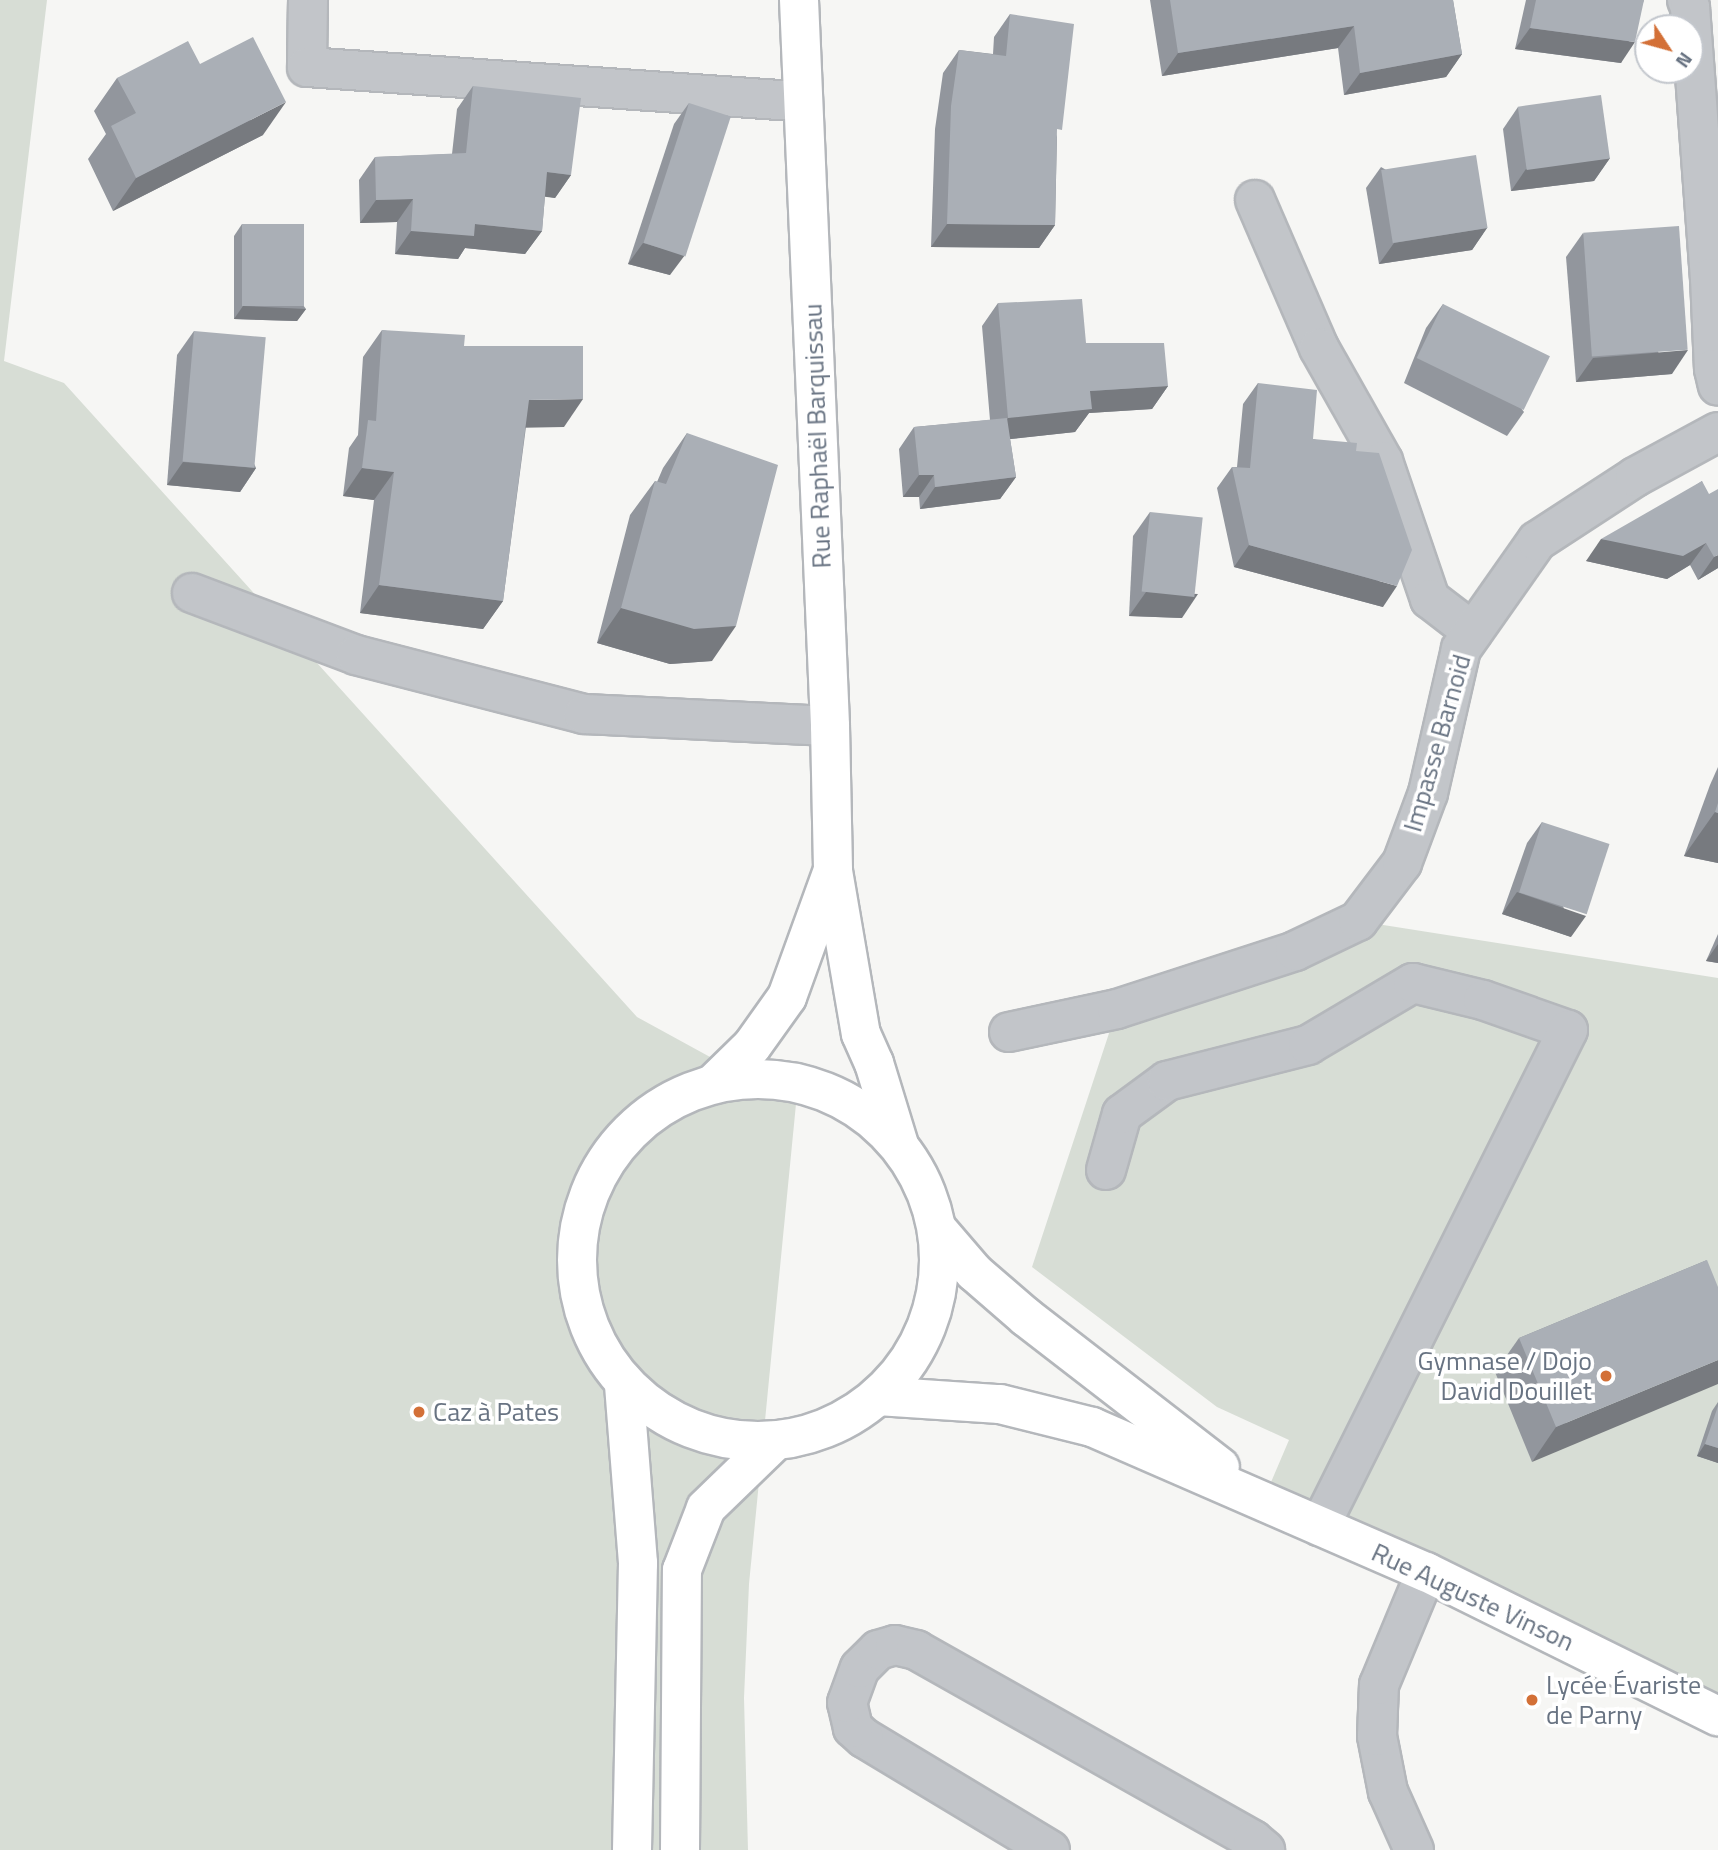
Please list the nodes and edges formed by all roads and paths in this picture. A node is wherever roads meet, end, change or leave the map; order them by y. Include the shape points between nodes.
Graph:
1 (307, 0) edge
2 (799, 0) edge
3 (1687, 0) edge
4 (803, 102) junction
5 (1255, 200) dead end
6 (1718, 386) edge
7 (1718, 432) edge
8 (192, 593) dead end
9 (1473, 632) junction
10 (830, 726) junction
11 (833, 872) junction
12 (1009, 1032) dead end
13 (713, 1084) junction
14 (899, 1145) junction
15 (1107, 1170) dead end
16 (937, 1229) junction
17 (624, 1385) junction
18 (878, 1396) junction
19 (774, 1442) junction
20 (1263, 1501) junction
21 (1321, 1525) junction
22 (1426, 1572) junction
23 (1718, 1716) edge
24 (632, 1850) edge
25 (680, 1850) edge
26 (1050, 1850) edge
27 (1265, 1850) edge
28 (1414, 1850) edge

1 - 4 street via 307,67
2 - 4 main road, Rue Raphaël Barquissau
3 - 6 street
4 - 10 main road, Rue Raphaël Barquissau
5 - 9 street via 1319,348 1383,461 1430,599
7 - 9 street, Impasse Barnoid via 1634,477 1537,541
8 - 10 street via 356,655 584,713
9 - 12 street, Impasse Barnoid via 1461,649 1428,793 1402,863 1357,921 1294,951 1117,1009
10 - 11 main road, Rue Raphaël Barquissau
11 - 13 main road, Rue Raphaël Barquissau via 787,997 752,1046
11 - 14 main road, Rue Raphaël Barquissau via 861,1034
13 - 14 main road via 764,1079 815,1088 861,1110
13 - 17 main road via 663,1105 622,1140 593,1184 578,1236 578,1290 594,1341
14 - 16 main road via 923,1184
15 - 21 street via 1122,1114 1167,1081 1308,1045 1413,983 1483,1000 1568,1030
16 - 18 main road via 937,1291 917,1349
16 - 20 main road, Rue Auguste Vinson via 974,1272 1026,1317
17 - 19 main road via 667,1419 692,1429 719,1439
17 - 24 main road via 638,1563
18 - 19 main road via 830,1428
18 - 20 main road, Rue Auguste Vinson via 1000,1404 1092,1427
19 - 25 main road via 706,1508 682,1570
20 - 21 main road, Rue Auguste Vinson
21 - 22 main road, Rue Auguste Vinson
22 - 23 main road, Rue Auguste Vinson
22 - 28 street via 1379,1685 1377,1736 1388,1792
26 - 27 street via 853,1728 847,1703 860,1668 878,1650 895,1645 916,1650

